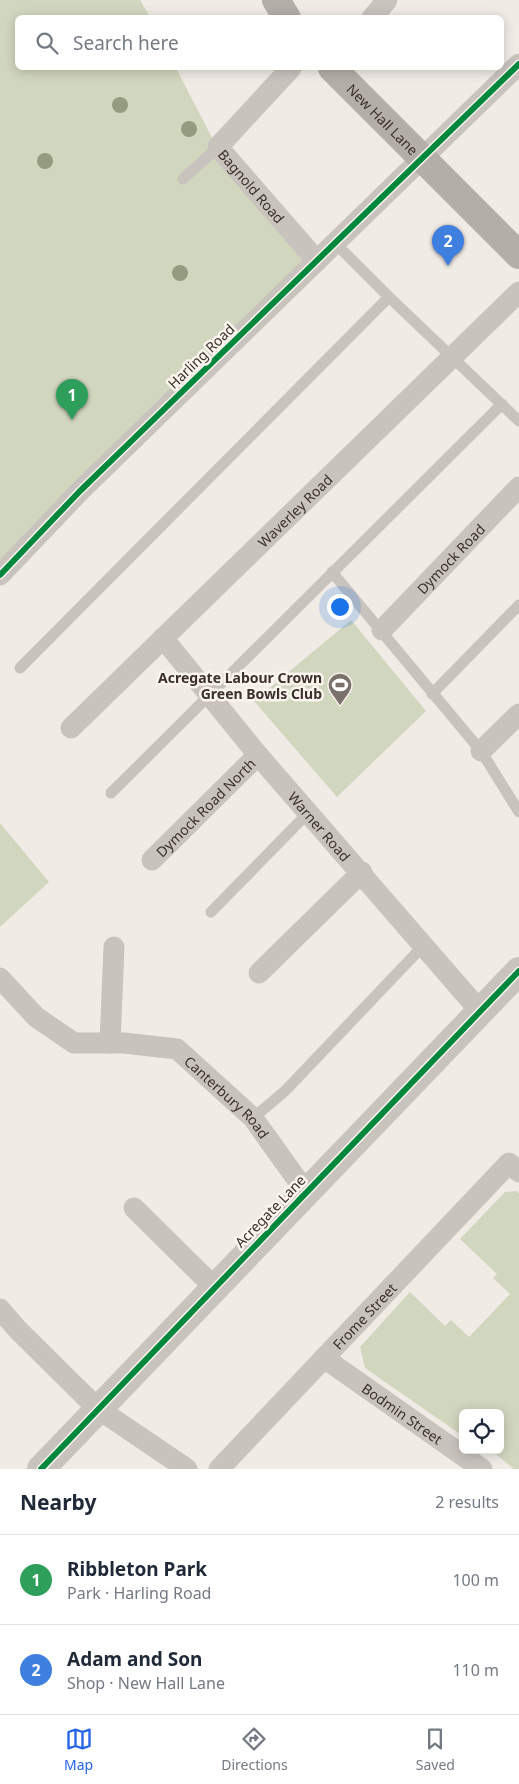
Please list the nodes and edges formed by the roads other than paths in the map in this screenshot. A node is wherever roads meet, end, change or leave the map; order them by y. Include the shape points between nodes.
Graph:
1 (276, 0) edge
2 (386, 0) edge
3 (285, 15) edge
4 (374, 15) edge
5 (519, 64) edge
6 (289, 70) edge
7 (334, 70) edge
8 (218, 147) junction
9 (424, 158) junction
10 (184, 179) dead end
11 (335, 243) junction
12 (515, 243) edge
13 (317, 260) junction
14 (519, 292) edge
15 (389, 296) junction
16 (452, 357) junction
17 (502, 404) junction
18 (519, 421) edge
19 (519, 487) edge
20 (332, 572) junction
21 (0, 576) edge
22 (519, 605) edge
23 (382, 630) junction
24 (163, 638) junction
25 (20, 668) dead end
26 (209, 694) junction
27 (432, 694) junction
28 (519, 714) edge
29 (71, 728) dead end
30 (481, 751) junction
31 (258, 755) junction
32 (111, 793) dead end
33 (308, 812) junction
34 (519, 812) edge
35 (152, 860) dead end
36 (362, 872) junction
37 (211, 912) dead end
38 (424, 945) junction
39 (114, 947) dead end
40 (519, 971) edge
41 (259, 973) dead end
42 (0, 978) edge
43 (480, 1011) junction
44 (110, 1043) junction
45 (253, 1118) junction
46 (514, 1168) edge
47 (306, 1192) junction
48 (134, 1208) dead end
49 (214, 1287) junction
50 (0, 1309) edge
51 (324, 1358) junction
52 (97, 1408) junction
53 (41, 1469) edge
54 (187, 1469) edge
55 (219, 1469) edge
56 (482, 1469) edge

1 - 3 highway
2 - 4 street
5 - 9 street, Harling Road
6 - 8 street, Bagnold Road
7 - 9 highway, New Hall Lane
8 - 10 lane
8 - 13 street, Bagnold Road
9 - 11 street, Harling Road
9 - 12 highway, New Hall Lane
11 - 13 street, Harling Road
11 - 15 lane
13 - 21 street, Harling Road via 80,491
14 - 16 street, Waverley Road
15 - 16 lane
15 - 25 lane
16 - 17 lane
16 - 24 street, Waverley Road
17 - 18 lane
17 - 20 lane
19 - 23 street, Dymock Road
20 - 23 lane
20 - 26 lane
22 - 27 lane
23 - 27 lane
24 - 26 street, Warner Road
24 - 29 street, Waverley Road
26 - 31 street, Warner Road
26 - 32 lane
27 - 30 lane
28 - 30 street
30 - 34 lane
31 - 33 street, Warner Road
31 - 35 street, Dymock Road North
33 - 36 street, Warner Road
33 - 37 lane
36 - 38 street, Warner Road
36 - 41 street
38 - 43 street, Warner Road
38 - 45 lane via 284,1091
39 - 44 street
40 - 43 street, Acregate Lane
42 - 44 street, Canterbury Road via 36,1018 74,1043
43 - 47 street, Acregate Lane
44 - 45 street, Canterbury Road via 177,1049
45 - 47 street, Canterbury Road
46 - 51 street, Frome Street
47 - 49 street, Acregate Lane
48 - 49 street
49 - 52 street, Acregate Lane
50 - 52 street
51 - 55 street, Frome Street
51 - 56 street, Bodmin Street
52 - 53 street, Acregate Lane
52 - 54 street

